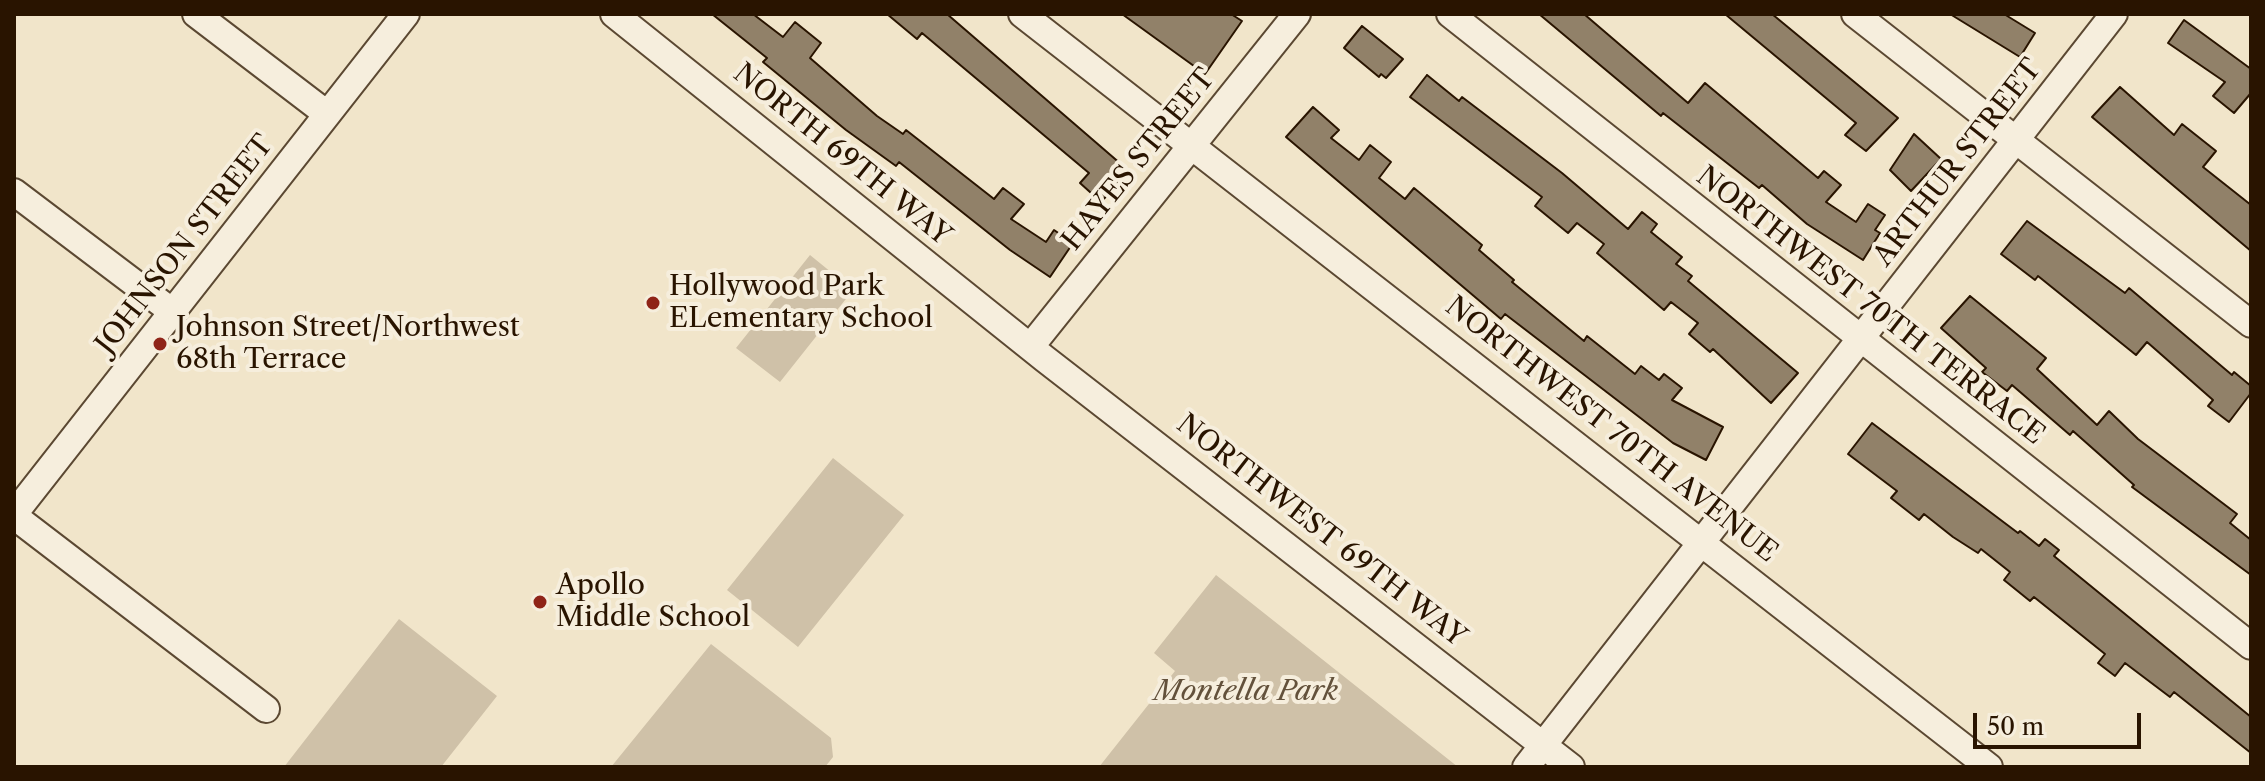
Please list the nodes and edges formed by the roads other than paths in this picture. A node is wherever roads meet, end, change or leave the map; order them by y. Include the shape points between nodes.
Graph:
1 (196, 14) edge
2 (406, 14) edge
3 (614, 14) edge
4 (1022, 14) edge
5 (1297, 14) edge
6 (1450, 14) edge
7 (1855, 14) edge
8 (2114, 14) edge
9 (327, 114) junction
10 (2018, 142) junction
11 (1192, 145) junction
12 (14, 192) edge
13 (174, 313) junction
14 (2251, 324) edge
15 (1859, 339) junction
16 (1031, 346) junction
17 (14, 515) edge
18 (1702, 541) junction
19 (2251, 646) edge
20 (266, 709) dead end
21 (1542, 745) junction
22 (1526, 767) edge
23 (1571, 767) edge
24 (1989, 767) edge

1 - 9 street
2 - 9 street, JOHNSON STREET
3 - 16 street, NORTH 69TH WAY
4 - 11 street, NORTHWEST 70TH AVENUE
5 - 11 street, HAYES STREET
6 - 15 street, NORTHWEST 70TH TERRACE
7 - 10 street
8 - 10 street, ARTHUR STREET
9 - 13 street, JOHNSON STREET
10 - 14 street
10 - 15 street, ARTHUR STREET
11 - 16 street, HAYES STREET
11 - 18 street, NORTHWEST 70TH AVENUE
12 - 13 street
13 - 17 street, JOHNSON STREET
15 - 18 street, ARTHUR STREET
15 - 19 street, NORTHWEST 70TH TERRACE
16 - 21 street, NORTHWEST 69TH WAY
17 - 20 street
18 - 21 street, ARTHUR STREET
18 - 24 street, NORTHWEST 70TH AVENUE
21 - 22 street, ARTHUR STREET
21 - 23 street, NORTHWEST 69TH WAY

